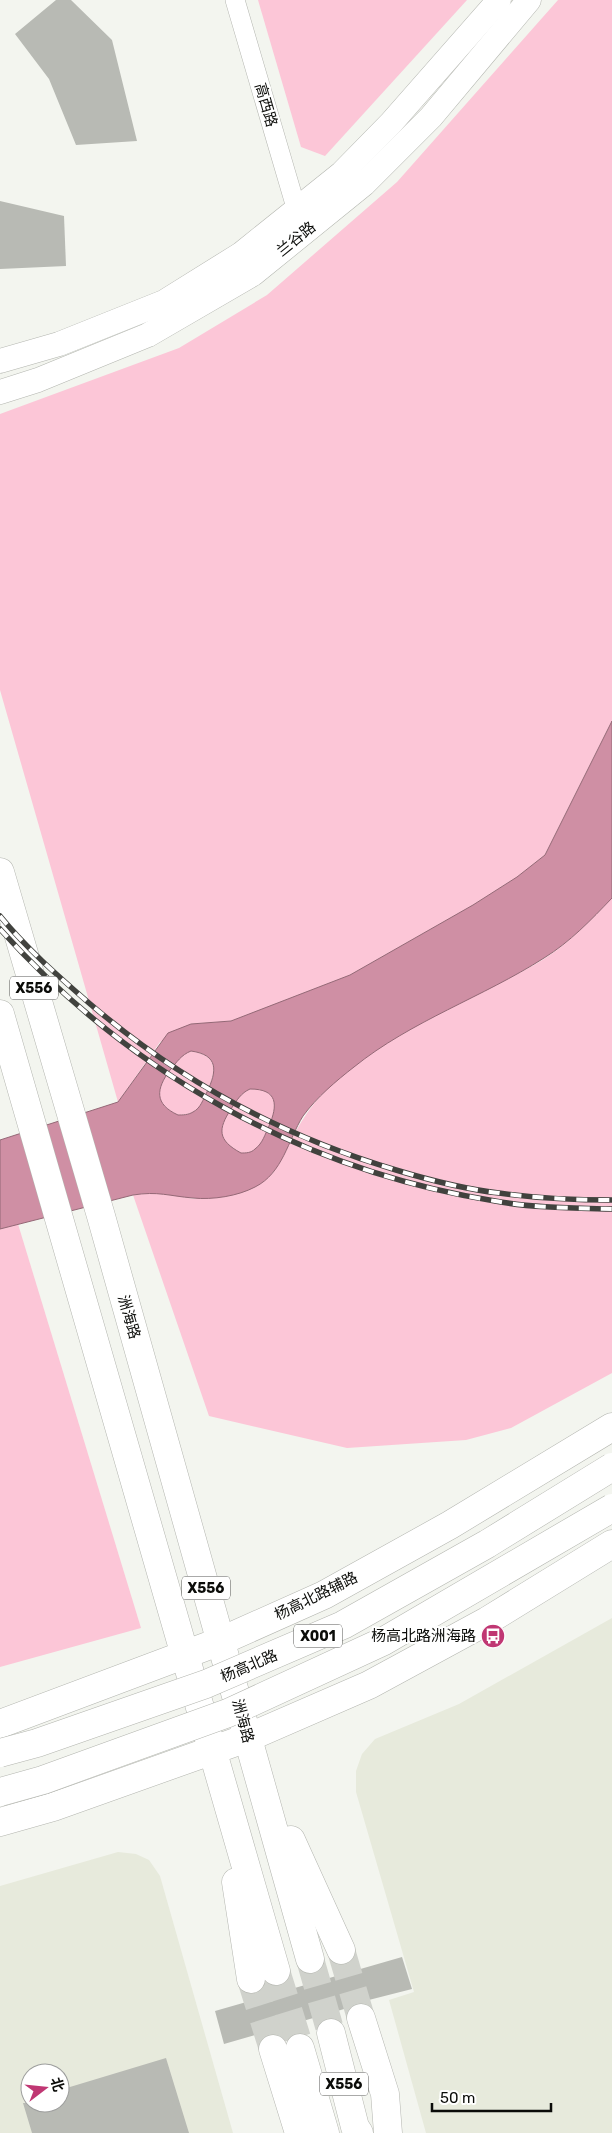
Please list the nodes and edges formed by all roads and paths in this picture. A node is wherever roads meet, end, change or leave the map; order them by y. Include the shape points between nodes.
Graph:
1 (235, 0) edge
2 (499, 0) edge
3 (529, 0) edge
4 (297, 211) junction
5 (0, 361) edge
6 (0, 392) edge
7 (0, 872) edge
8 (0, 1014) edge
9 (612, 1427) edge
10 (612, 1467) edge
11 (612, 1508) edge
12 (612, 1544) edge
13 (221, 1641) junction
14 (185, 1654) junction
15 (0, 1724) edge
16 (251, 1750) junction
17 (0, 1754) edge
18 (216, 1763) junction
19 (0, 1792) edge
20 (0, 1822) edge
21 (341, 1950) tunnel mouth
22 (310, 1959) tunnel mouth
23 (276, 1971) tunnel mouth
24 (250, 1978) tunnel mouth
25 (361, 2018) tunnel mouth
26 (330, 2033) tunnel mouth
27 (300, 2048) tunnel mouth
28 (273, 2049) tunnel mouth
29 (389, 2129) edge
30 (299, 2133) edge
31 (325, 2133) edge
32 (359, 2133) edge

1 - 4 street, 高西路
2 - 4 street, 兰谷路 via 391,123 342,173
3 - 6 street, 兰谷路 via 431,117 364,184 253,274 148,335
4 - 5 street, 兰谷路 via 241,254 164,302 59,344
7 - 13 main road, 洲海路 / X556
8 - 14 main road, X556
9 - 13 main road, 杨高北路辅路 / X001 via 450,1525 324,1595
10 - 17 main road, 杨高北路 / X001, bridge via 487,1544 342,1625 206,1684
11 - 19 main road, X001, bridge via 384,1641 350,1657 228,1713 43,1780
12 - 16 main road via 487,1621
13 - 14 main road, 杨高北路辅路 / X001
13 - 16 main road, 洲海路 / X556
14 - 15 main road, 杨高北路辅路 / X001
14 - 18 main road, X556
16 - 18 main road
16 - 21 main road, 洲海路 / X556
16 - 22 main road, 洲海路 / X556
18 - 20 main road
18 - 23 main road, X556
18 - 24 main road, X556
25 - 29 main road via 384,2094
26 - 32 main road, X556
27 - 31 main road, X556
28 - 30 main road

